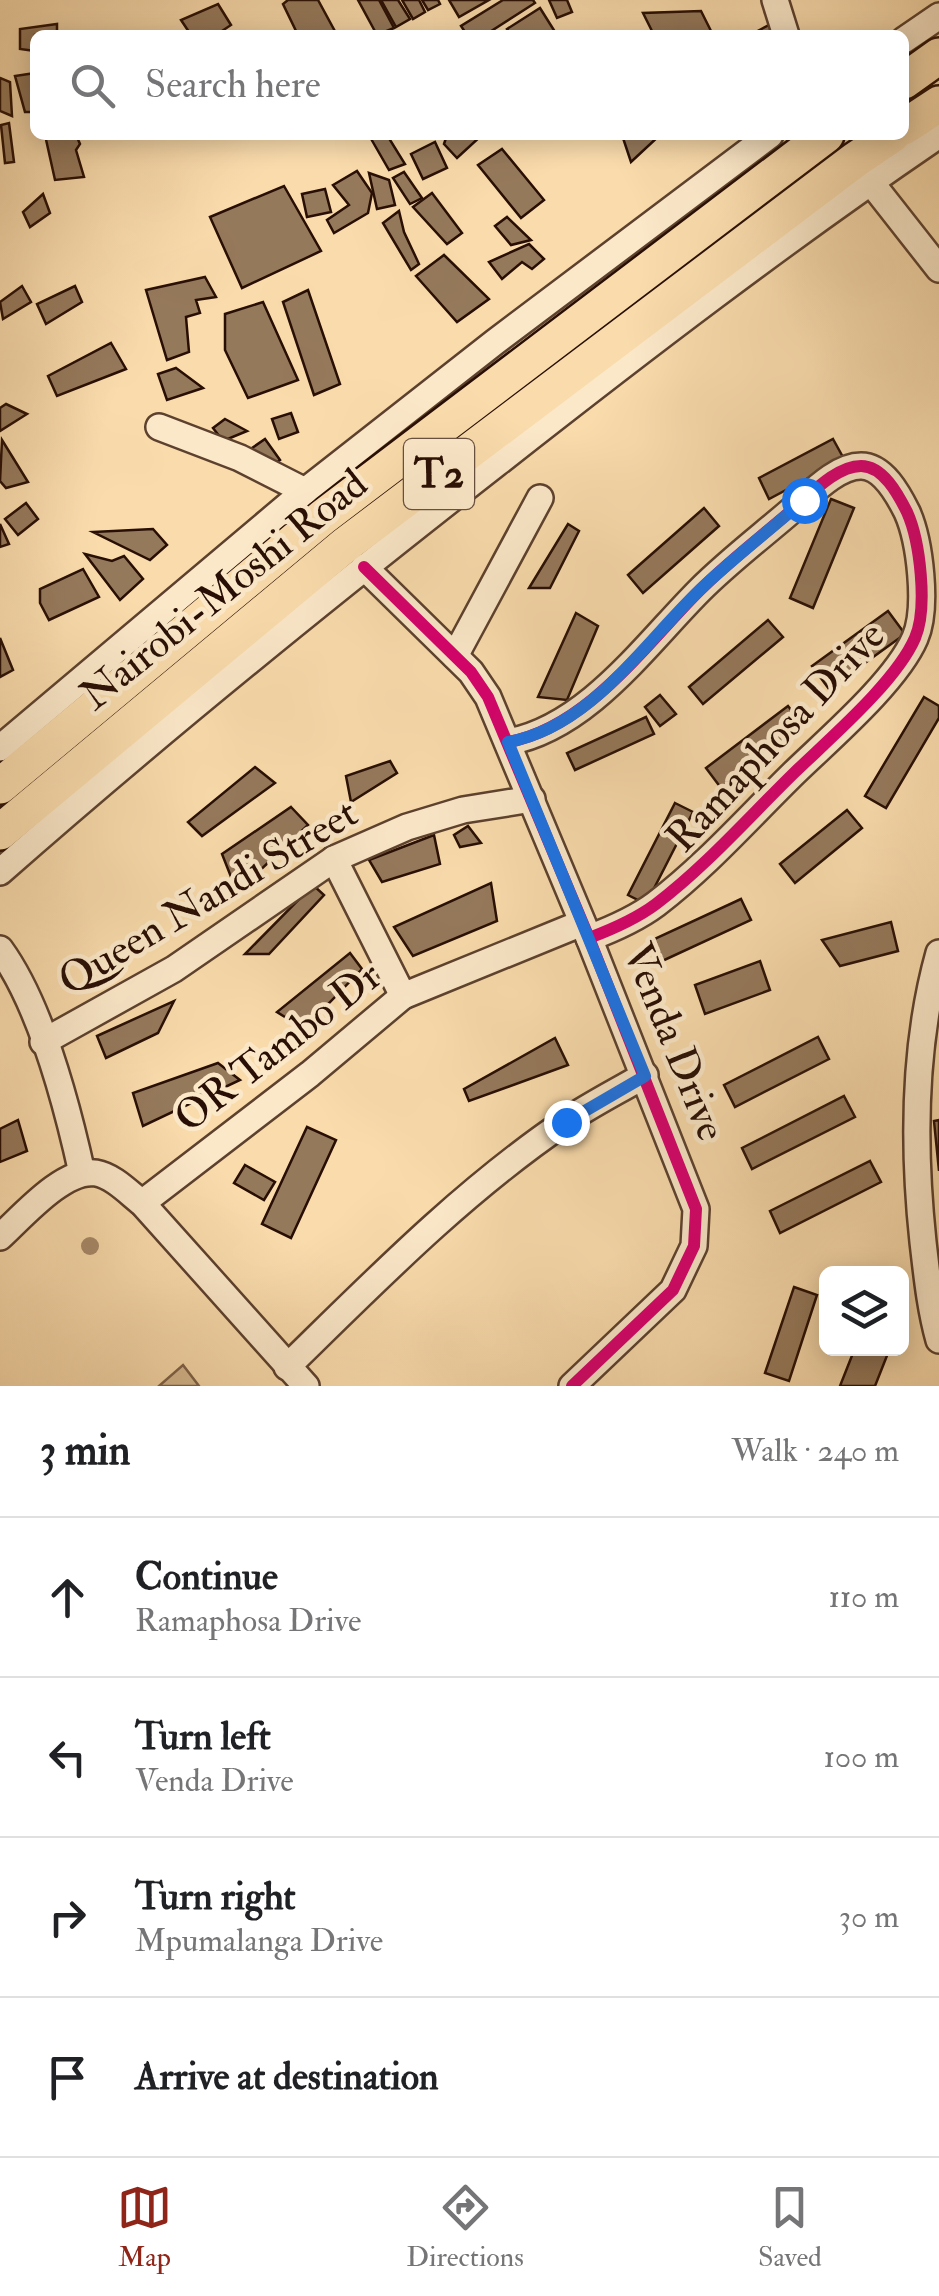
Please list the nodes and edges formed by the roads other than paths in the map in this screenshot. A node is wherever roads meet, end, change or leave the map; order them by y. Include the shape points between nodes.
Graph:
1 (774, 0) edge
2 (939, 16) edge
3 (784, 30) edge
4 (909, 37) edge
5 (939, 56) edge
6 (909, 77) edge
7 (939, 104) edge
8 (909, 124) edge
9 (939, 136) edge
10 (763, 140) edge
11 (819, 140) edge
12 (888, 140) edge
13 (862, 171) junction
14 (939, 269) edge
15 (159, 427) dead end
16 (305, 490) junction
17 (540, 498) dead end
18 (364, 567) junction
19 (455, 656) junction
20 (508, 742) junction
21 (0, 748) edge
22 (0, 786) edge
23 (532, 799) junction
24 (0, 832) edge
25 (334, 859) junction
26 (0, 872) edge
27 (586, 931) junction
28 (0, 949) edge
29 (939, 954) edge
30 (403, 996) junction
31 (43, 1042) junction
32 (645, 1076) junction
33 (928, 1092) edge
34 (82, 1173) junction
35 (142, 1202) junction
36 (0, 1237) edge
37 (939, 1340) edge
38 (287, 1367) junction
39 (306, 1386) edge
40 (572, 1386) edge

1 - 3 street
2 - 4 street
5 - 6 highway
7 - 8 highway
9 - 13 street
10 - 16 street
11 - 22 highway, Nairobi-Moshi Road / T2 via 323,517
12 - 13 highway, Nairobi-Moshi Road / T2
13 - 14 street
13 - 18 street
13 - 24 highway, Nairobi-Moshi Road / T2 via 345,545
15 - 16 street
16 - 21 street
17 - 19 street
18 - 19 street, Venda Drive
18 - 26 street
19 - 20 street, Venda Drive via 488,697
20 - 23 street, Venda Drive
20 - 27 street, Ramaphosa Drive via 532,738 583,707 704,586 848,468 880,471 906,510 916,536 920,609 905,656 682,884 637,918
23 - 25 street, Queen Nandi Street via 407,827
23 - 27 street, Venda Drive
25 - 30 street
25 - 31 street, Queen Nandi Street via 174,968
27 - 30 street, OR Tambo Dr
27 - 32 street, Venda Drive
28 - 31 street
29 - 33 street
30 - 35 street, OR Tambo Dr
31 - 34 street via 66,1101
32 - 38 street via 513,1162 390,1266
32 - 40 street, Venda Drive via 696,1209 694,1246 674,1290
33 - 37 street via 916,1183
34 - 35 street via 98,1173
34 - 36 street
35 - 38 street
38 - 39 street

